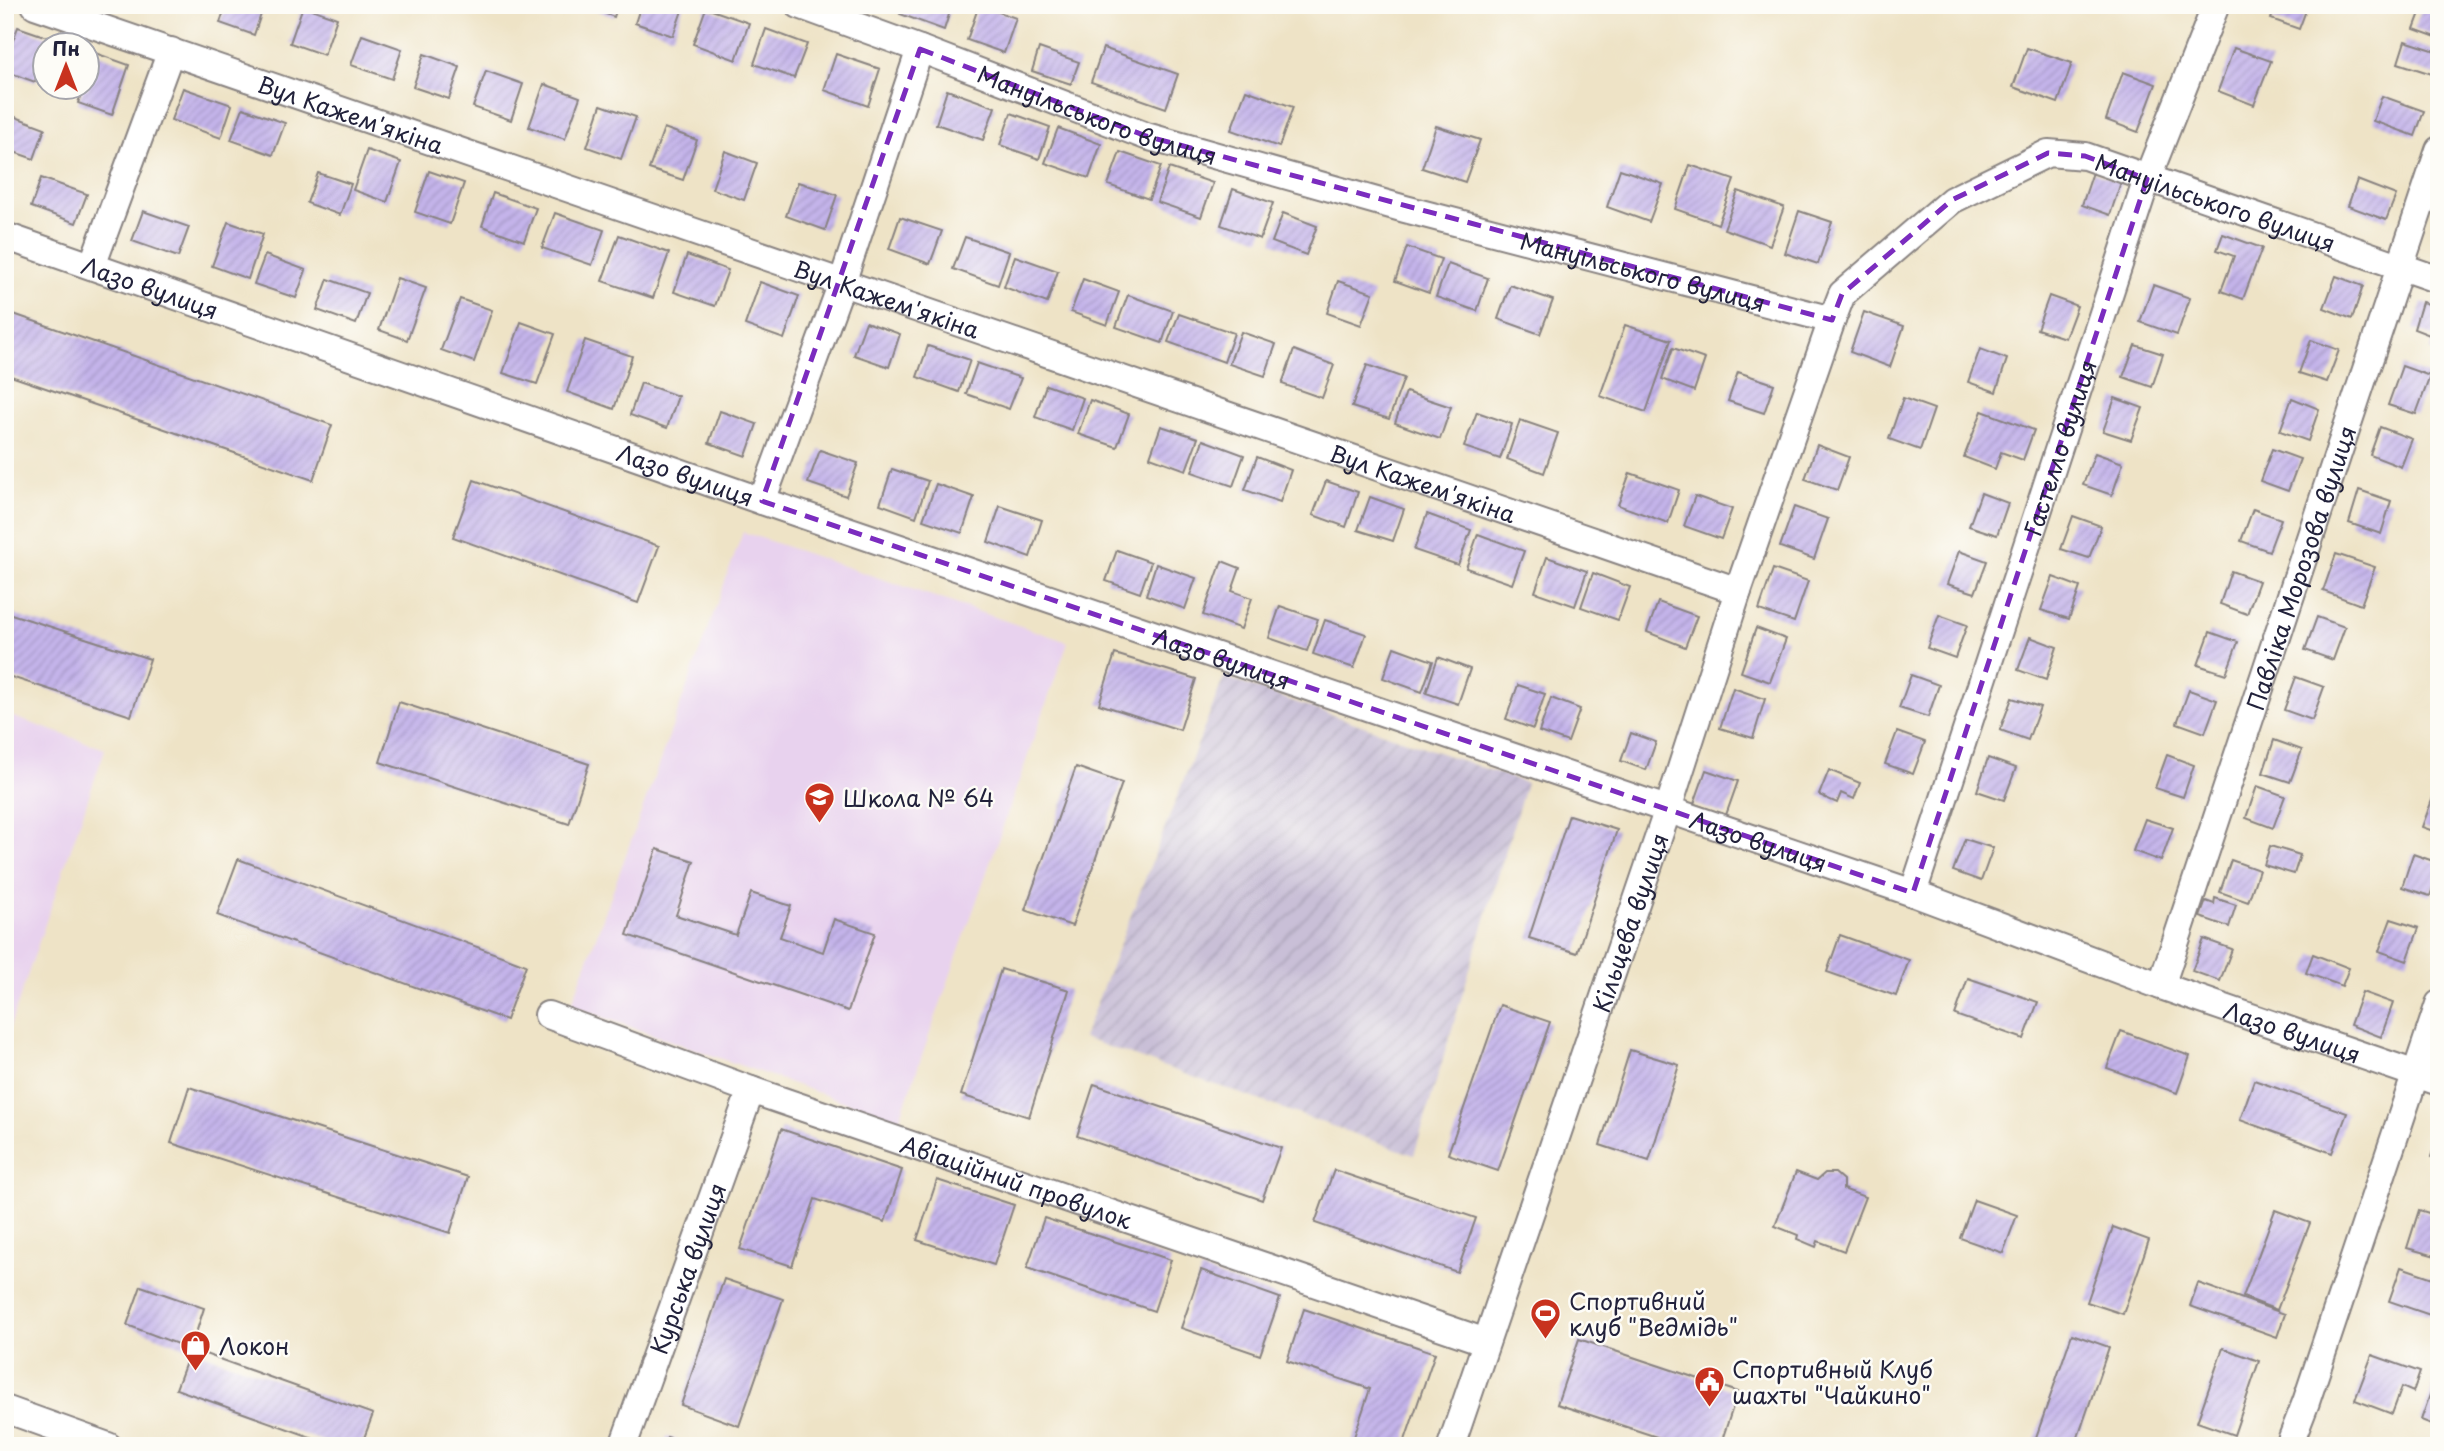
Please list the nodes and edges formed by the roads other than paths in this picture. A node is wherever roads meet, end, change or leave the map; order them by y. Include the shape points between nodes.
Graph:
1 (36, 5) edge
2 (799, 5) edge
3 (2216, 5) edge
4 (920, 49) junction
5 (172, 51) junction
6 (2439, 150) edge
7 (2147, 179) junction
8 (5, 236) edge
9 (2399, 266) junction
10 (92, 267) junction
11 (2439, 280) edge
12 (842, 283) junction
13 (1832, 320) junction
14 (762, 501) junction
15 (1738, 591) junction
16 (1668, 809) junction
17 (1913, 893) junction
18 (2161, 986) junction
19 (2439, 1004) edge
20 (548, 1015) dead end
21 (2427, 1078) edge
22 (751, 1090) junction
23 (1486, 1342) junction
24 (5, 1409) edge
25 (108, 1446) edge
26 (623, 1446) edge
27 (1451, 1446) edge
28 (2289, 1446) edge

1 - 5 street, Вул Кажем'якіна
2 - 4 street, Мануільського вулиця
3 - 7 street, Гастелло вулиця
4 - 12 street
4 - 13 street, Мануільського вулиця via 1146,136
5 - 10 street
5 - 12 street, Вул Кажем'якіна
6 - 9 street, Павліка Морозова вулиця
7 - 9 street, Мануільського вулиця
7 - 13 street, Мануільського вулиця via 2085,156 2048,153 1952,200 1842,294
7 - 17 street, Гастелло вулиця
8 - 10 street, Лазо вулиця
9 - 11 street, Мануільського вулиця
9 - 18 street, Павліка Морозова вулиця
10 - 14 street, Лазо вулиця
12 - 14 street
12 - 15 street, Вул Кажем'якіна
13 - 15 street, Кільцева вулиця
14 - 16 street, Лазо вулиця
15 - 16 street, Кільцева вулиця
16 - 17 street, Лазо вулиця
16 - 23 street, Кільцева вулиця
17 - 18 street, Лазо вулиця
18 - 21 street, Лазо вулиця
19 - 21 street
20 - 22 street, Авіаційний провулок
21 - 28 street
22 - 23 street, Авіаційний провулок
22 - 26 street, Курська вулиця
23 - 27 street, Кільцева вулиця
24 - 25 street

